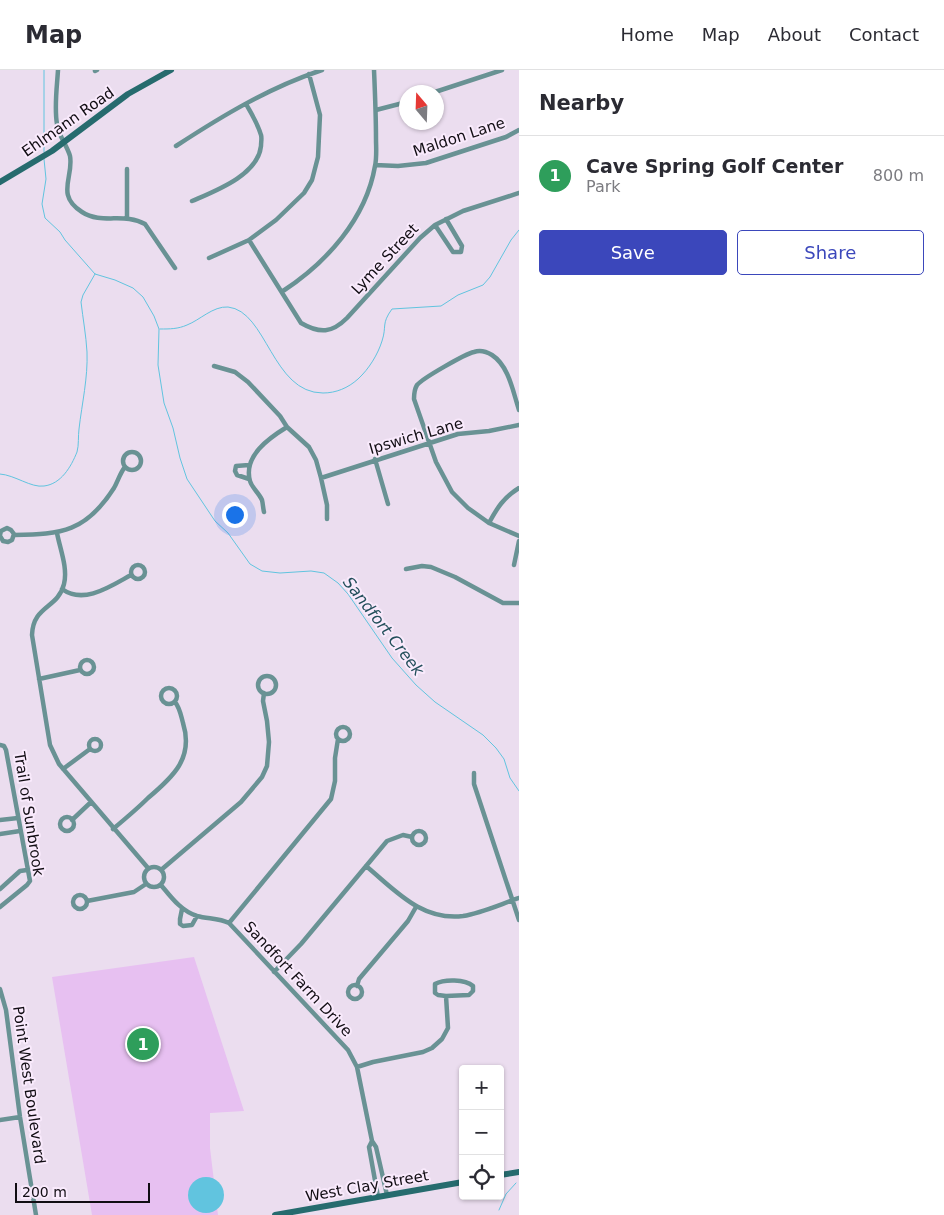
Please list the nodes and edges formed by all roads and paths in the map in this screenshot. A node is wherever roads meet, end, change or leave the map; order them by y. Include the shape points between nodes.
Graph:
1 (58, 70) edge
2 (171, 70) edge
3 (322, 70) edge
4 (374, 70) edge
5 (502, 70) edge
6 (309, 74) junction
7 (444, 89) edge
8 (246, 104) junction
9 (399, 104) edge
10 (376, 110) junction
11 (519, 130) edge
12 (64, 142) junction
13 (176, 146) dead end
14 (375, 165) junction
15 (127, 169) dead end
16 (1, 182) edge
17 (519, 193) edge
18 (192, 201) dead end
19 (126, 217) junction
20 (446, 219) junction
21 (435, 225) junction
22 (249, 240) junction
23 (209, 258) dead end
24 (175, 268) dead end
25 (282, 292) junction
26 (214, 366) dead end
27 (519, 410) edge
28 (519, 424) edge
29 (286, 427) junction
30 (430, 442) junction
31 (375, 459) junction
32 (250, 464) junction
33 (125, 467) junction
34 (321, 478) junction
35 (249, 479) junction
36 (519, 488) edge
37 (388, 504) dead end
38 (264, 512) dead end
39 (327, 519) dead end
40 (489, 523) junction
41 (57, 533) junction
42 (14, 535) junction
43 (0, 536) edge
44 (519, 536) edge
45 (519, 541) edge
46 (514, 565) dead end
47 (406, 569) dead end
48 (131, 576) dead end
49 (62, 589) junction
50 (519, 603) edge
51 (80, 670) dead end
52 (38, 679) junction
53 (264, 693) dead end
54 (175, 702) dead end
55 (338, 739) dead end
56 (0, 746) edge
57 (90, 749) dead end
58 (63, 769) junction
59 (474, 773) dead end
60 (90, 803) junction
61 (18, 818) junction
62 (0, 820) edge
63 (72, 820) dead end
64 (113, 829) junction
65 (20, 831) junction
66 (0, 834) edge
67 (412, 837) dead end
68 (366, 866) junction
69 (148, 868) junction
70 (27, 870) junction
71 (161, 870) junction
72 (146, 884) junction
73 (161, 885) junction
74 (0, 889) edge
75 (519, 898) edge
76 (512, 900) junction
77 (87, 901) dead end
78 (0, 907) edge
79 (416, 907) junction
80 (182, 909) junction
81 (197, 916) junction
82 (519, 920) edge
83 (229, 923) junction
84 (274, 972) junction
85 (357, 986) dead end
86 (0, 989) edge
87 (446, 996) junction
88 (357, 1067) junction
89 (20, 1117) junction
90 (0, 1120) edge
91 (372, 1141) junction
92 (519, 1172) edge
93 (504, 1174) edge
94 (459, 1183) edge
95 (387, 1195) junction
96 (378, 1197) junction
97 (36, 1215) edge
98 (275, 1215) edge

1 - 12 street via 57,125
2 - 12 street, Ehlmann Road via 128,94
3 - 6 street
4 - 10 street
5 - 7 street
6 - 8 street
6 - 22 street via 320,115 318,157 312,180 295,203
8 - 13 street
8 - 18 street via 262,136 258,159 231,181
9 - 10 street
10 - 14 street
11 - 14 street, Maldon Lane via 426,163
12 - 16 street, Ehlmann Road
12 - 19 street via 70,157 66,182 70,201 83,213 108,220
14 - 25 street via 365,200 346,232 318,265
15 - 19 street
17 - 20 street, Lyme Street
19 - 24 street via 145,224
20 - 21 street, Lyme Street
20 - 21 street via 462,246 461,252 453,252
21 - 25 street, Lyme Street via 348,318 331,330 316,330 301,323
22 - 23 street
22 - 25 street
26 - 29 street via 235,372 248,382 280,416
27 - 30 street via 499,360 485,352 473,352 416,386 414,400
28 - 30 street, Ipswich Lane
29 - 32 street via 272,436
29 - 34 street via 313,453
30 - 31 street, Ipswich Lane
30 - 40 street via 436,462 452,492
31 - 34 street, Ipswich Lane
31 - 37 street
32 - 35 street
32 - 35 street via 239,464 235,468 237,475
33 - 33 street via 130,470 138,468 141,460 138,454 127,454 123,458
33 - 41 street via 96,512 78,526
34 - 39 street
35 - 38 street via 262,500
36 - 40 street via 499,505
40 - 44 street
41 - 42 street
41 - 49 street via 65,572
42 - 43 street via 8,542
42 - 43 street via 7,528 1,531
45 - 46 street
47 - 50 street via 431,567 497,600
48 - 49 street via 86,596
49 - 52 street via 38,613 32,628
51 - 52 street
52 - 58 street via 50,745
53 - 71 street via 268,742 267,766 262,777 241,802
54 - 64 street via 185,728 183,759 172,777
55 - 83 street via 331,798
56 - 61 street, Trail of Sunbrook via 6,750
57 - 58 street
58 - 60 street
59 - 76 street via 474,784
60 - 63 street
60 - 64 street
61 - 62 street
61 - 65 street, Trail of Sunbrook
64 - 69 street
65 - 66 street
65 - 70 street, Trail of Sunbrook
67 - 68 street via 390,838
68 - 79 street
68 - 84 street
69 - 71 street
69 - 72 street via 143,876
70 - 74 street via 20,871
70 - 78 street, Trail of Sunbrook via 30,881
71 - 73 street via 164,879
72 - 73 street via 152,887
72 - 77 street via 134,892
73 - 80 street, Sandfort Farm Drive
75 - 76 street
76 - 79 street via 464,916 436,915
76 - 82 street
79 - 85 street via 359,979
80 - 81 street, Sandfort Farm Drive
80 - 81 street, Sandfort Farm Drive via 180,924 184,926 192,925
81 - 83 street, Sandfort Farm Drive
83 - 84 street, Sandfort Farm Drive
84 - 88 street, Sandfort Farm Drive via 342,1042
86 - 89 street, Point West Boulevard via 6,1010
87 - 87 street via 435,993 437,983 467,981 472,986 473,991 469,995
87 - 88 street via 448,1028 432,1048
88 - 91 street, Sandfort Farm Drive
89 - 90 street
89 - 97 street, Point West Boulevard
91 - 95 street, Sandfort Farm Drive
91 - 96 street, Sandfort Farm Drive via 370,1147
92 - 93 street
94 - 95 street, West Clay Street
95 - 96 street, West Clay Street
96 - 98 street, West Clay Street

